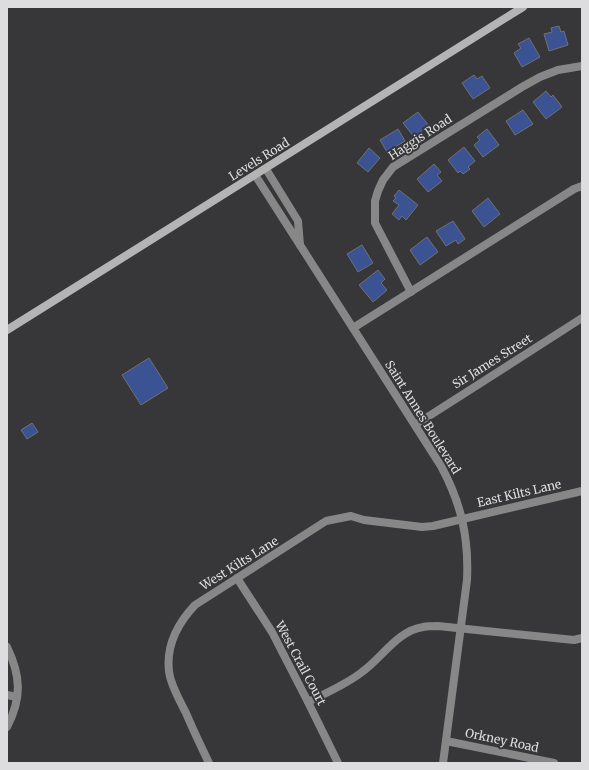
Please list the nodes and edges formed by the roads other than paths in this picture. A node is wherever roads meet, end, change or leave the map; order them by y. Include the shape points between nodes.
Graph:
1 (523, 7) edge
2 (582, 66) edge
3 (266, 169) junction
4 (255, 175) junction
5 (582, 186) edge
6 (300, 244) junction
7 (411, 292) junction
8 (582, 318) edge
9 (353, 328) junction
10 (7, 330) edge
11 (415, 425) junction
12 (582, 491) edge
13 (462, 519) junction
14 (237, 578) junction
15 (460, 629) junction
16 (582, 638) edge
17 (7, 647) edge
18 (7, 695) edge
19 (17, 697) junction
20 (308, 702) junction
21 (7, 727) edge
22 (446, 741) junction
23 (209, 763) edge
24 (338, 763) edge
25 (443, 763) edge
26 (554, 763) edge

1 - 3 main road, Levels Road
2 - 7 street, Haggis Road via 558,70 522,87 393,167 383,180 375,201 375,223
3 - 4 main road, Levels Road
3 - 6 street, Saint Annes Boulevard via 298,221
4 - 6 street, Saint Annes Boulevard
4 - 10 main road, Levels Road
5 - 7 street
6 - 9 street, Saint Annes Boulevard
7 - 9 street
8 - 11 street, Sir James Street
9 - 11 street, Saint Annes Boulevard
11 - 13 street, Saint Annes Boulevard via 448,479
12 - 13 street, East Kilts Lane
13 - 14 street, West Kilts Lane via 422,527 351,516 333,520
13 - 15 street, Saint Annes Boulevard via 468,566
14 - 20 street, West Crail Court via 272,632
14 - 23 street, West Kilts Lane via 195,605 177,629 169,651 169,672 175,690
15 - 16 street via 574,640
15 - 20 street via 438,626 423,627 409,632 363,672
15 - 22 street, Saint Annes Boulevard
17 - 19 street via 17,672
18 - 19 street
19 - 21 street
20 - 24 street, West Crail Court
22 - 25 street, Saint Annes Boulevard
22 - 26 street, Orkney Road

